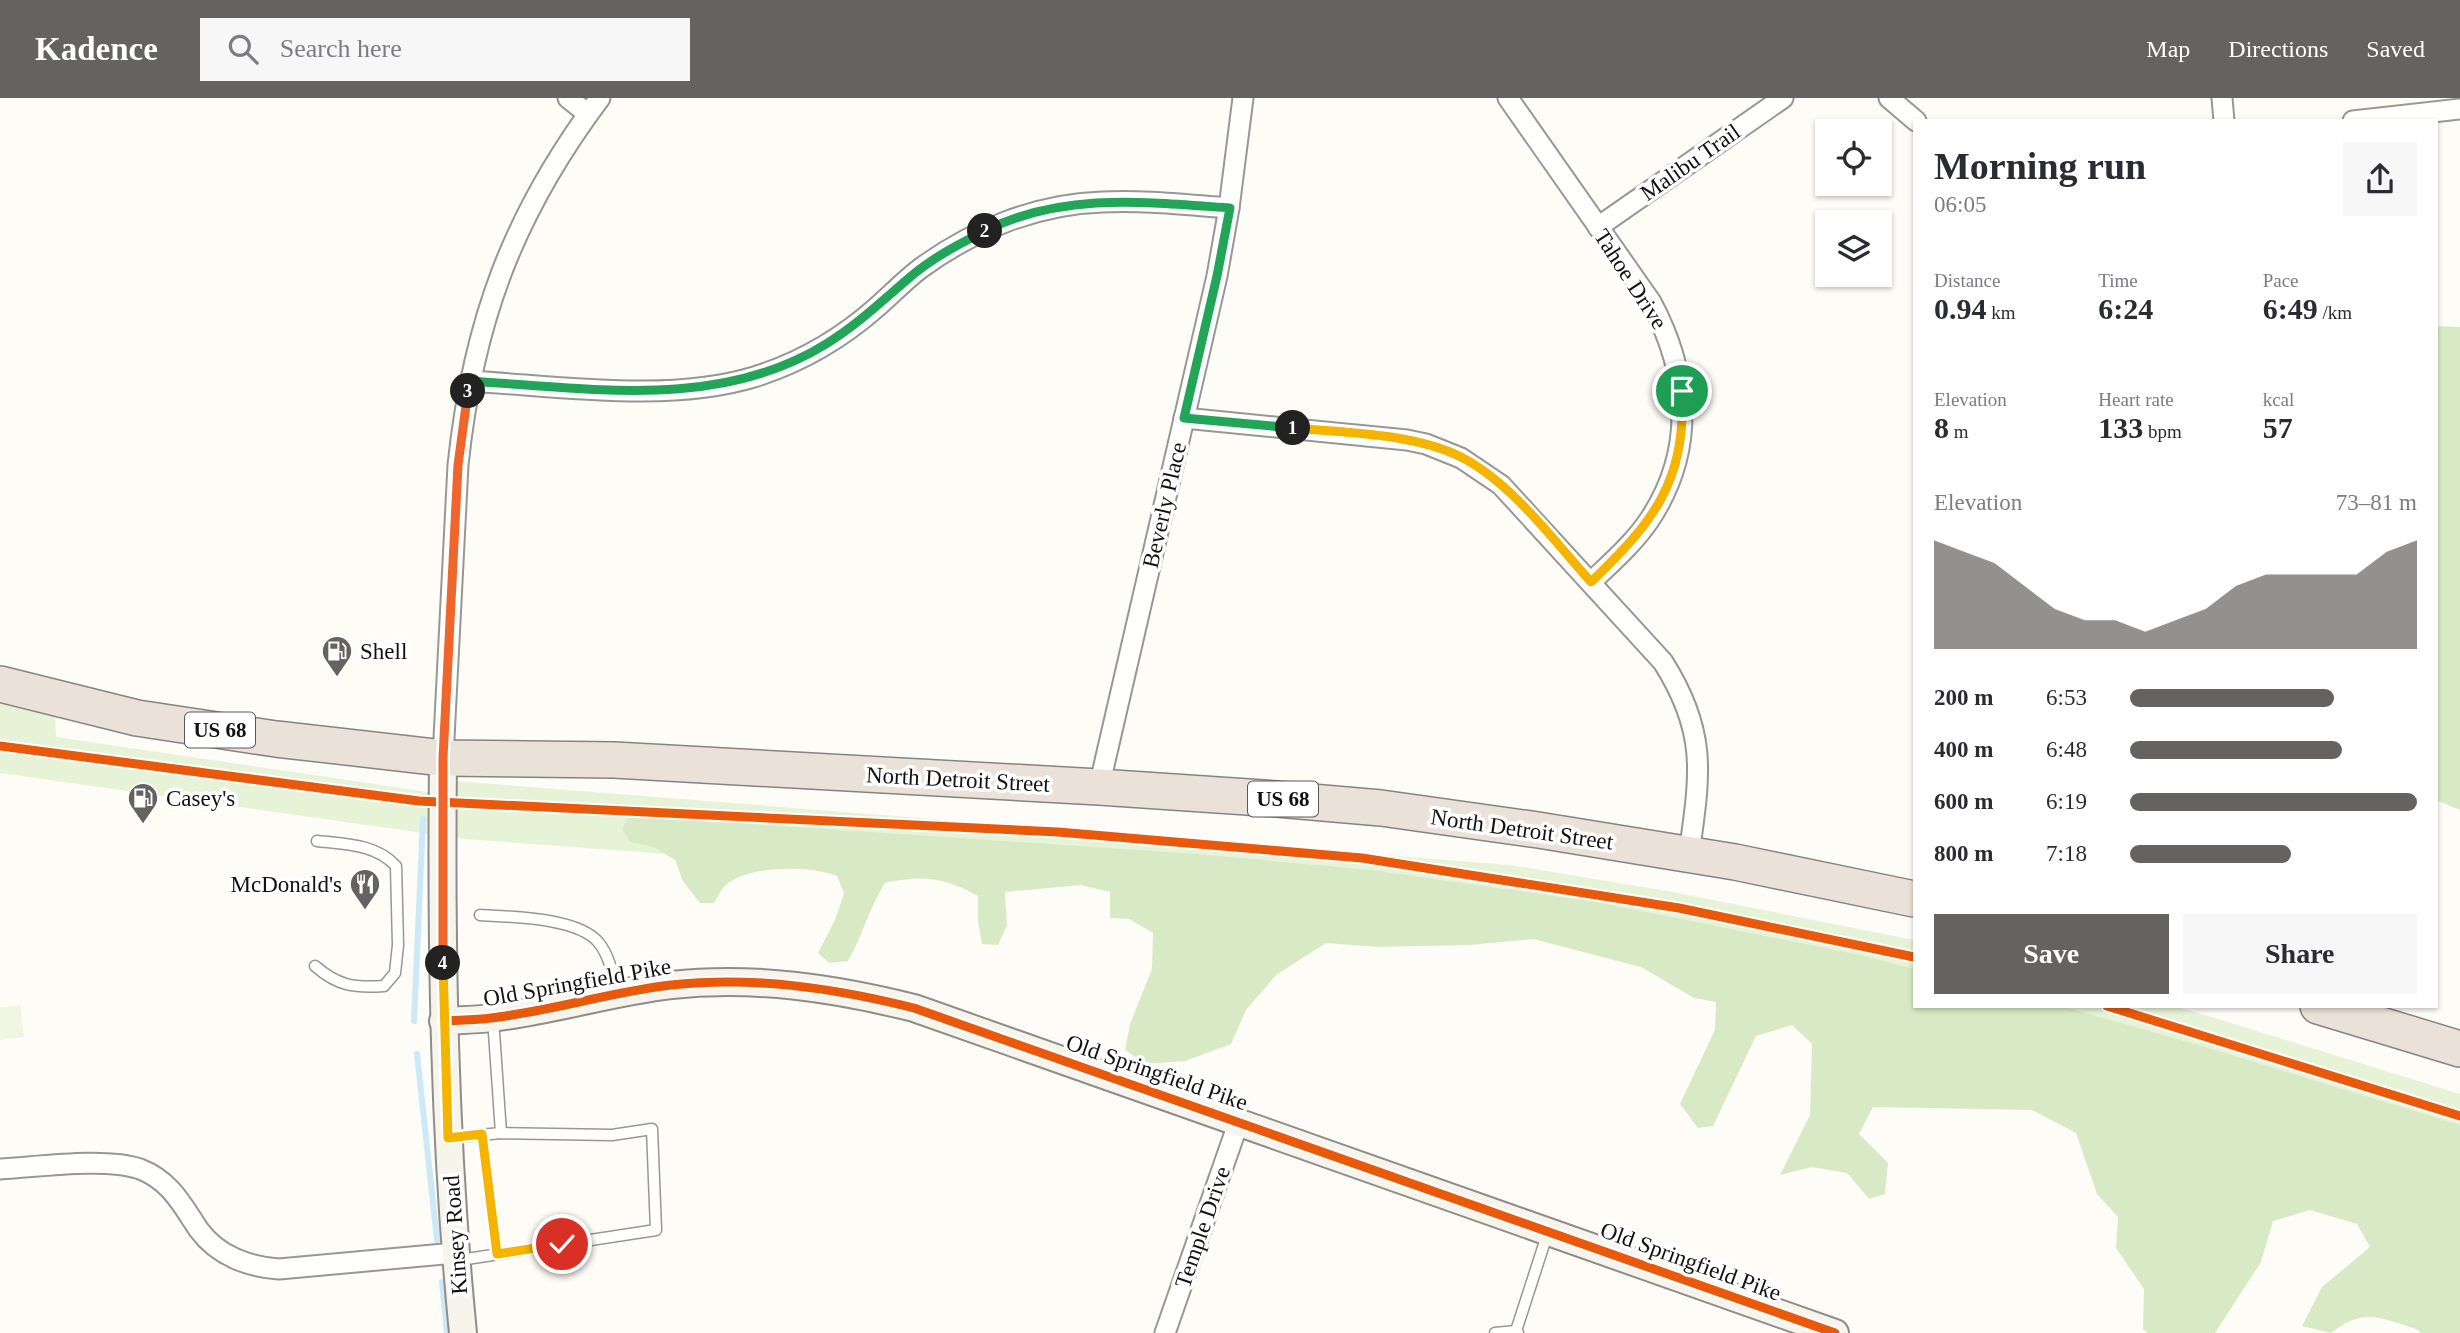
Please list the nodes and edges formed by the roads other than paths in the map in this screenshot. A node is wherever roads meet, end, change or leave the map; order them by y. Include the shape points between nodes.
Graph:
1 (568, 98) edge
2 (1243, 98) edge
3 (1508, 98) edge
4 (1783, 98) edge
5 (1889, 98) edge
6 (2222, 98) edge
7 (594, 106) edge
8 (2460, 109) edge
9 (1914, 119) edge
10 (2224, 119) edge
11 (2371, 119) edge
12 (1230, 208) junction
13 (1598, 227) junction
14 (469, 381) junction
15 (1184, 418) junction
16 (1591, 582) junction
17 (0, 684) edge
18 (443, 758) junction
19 (1099, 787) junction
20 (317, 841) dead end
21 (1689, 854) junction
22 (1913, 899) edge
23 (480, 915) dead end
24 (315, 966) dead end
25 (624, 992) junction
26 (2325, 1008) edge
27 (492, 1018) junction
28 (443, 1021) junction
29 (2460, 1049) edge
30 (1239, 1121) junction
31 (500, 1133) junction
32 (482, 1134) junction
33 (448, 1138) junction
34 (0, 1169) edge
35 (1548, 1231) junction
36 (497, 1254) junction
37 (455, 1257) junction
38 (1517, 1332) edge
39 (463, 1333) edge
40 (1165, 1333) edge
41 (1495, 1333) edge
42 (1835, 1333) edge

1 - 7 street
2 - 12 street, Beverly Place
3 - 13 street, Tahoe Drive
4 - 13 street, Malibu Trail
5 - 9 street
6 - 10 street
7 - 14 street via 544,182 511,247 486,314
8 - 11 street
12 - 14 street via 1100,202 1014,219 922,267 824,346 776,369 727,384 646,391
12 - 15 street, Beverly Place
13 - 16 street, Tahoe Drive via 1665,328 1679,371 1683,412 1677,457 1660,502 1632,542
14 - 18 street via 458,465
15 - 16 street via 1407,440 1447,451 1501,485
15 - 19 street, Beverly Place
16 - 21 street via 1663,662 1688,708 1699,770
17 - 18 highway, North Detroit Street / US 68 via 137,718
18 - 19 highway, North Detroit Street / US 68 via 614,760
18 - 28 street, Kinsey Road
19 - 21 highway, North Detroit Street / US 68 via 1381,808
20 - 24 lane via 362,847 387,856 396,866 398,945 395,973 384,986 358,988 330,979
21 - 22 highway, North Detroit Street / US 68
23 - 25 lane via 555,921 587,934 606,953
25 - 27 street, Old Springfield Pike
25 - 30 street, Old Springfield Pike via 735,981 864,995 914,1008
26 - 29 highway
27 - 28 street, Old Springfield Pike
27 - 31 lane
28 - 33 street, Kinsey Road
30 - 35 street, Old Springfield Pike
30 - 40 street, Temple Drive
31 - 32 lane
31 - 36 lane via 612,1135 652,1129 656,1230
32 - 33 lane
32 - 36 lane
33 - 37 street, Kinsey Road
34 - 37 street via 86,1164 140,1169 172,1190 216,1247 257,1267
35 - 38 lane
35 - 42 street, Old Springfield Pike
36 - 37 lane
37 - 39 street, Kinsey Road
38 - 41 lane

